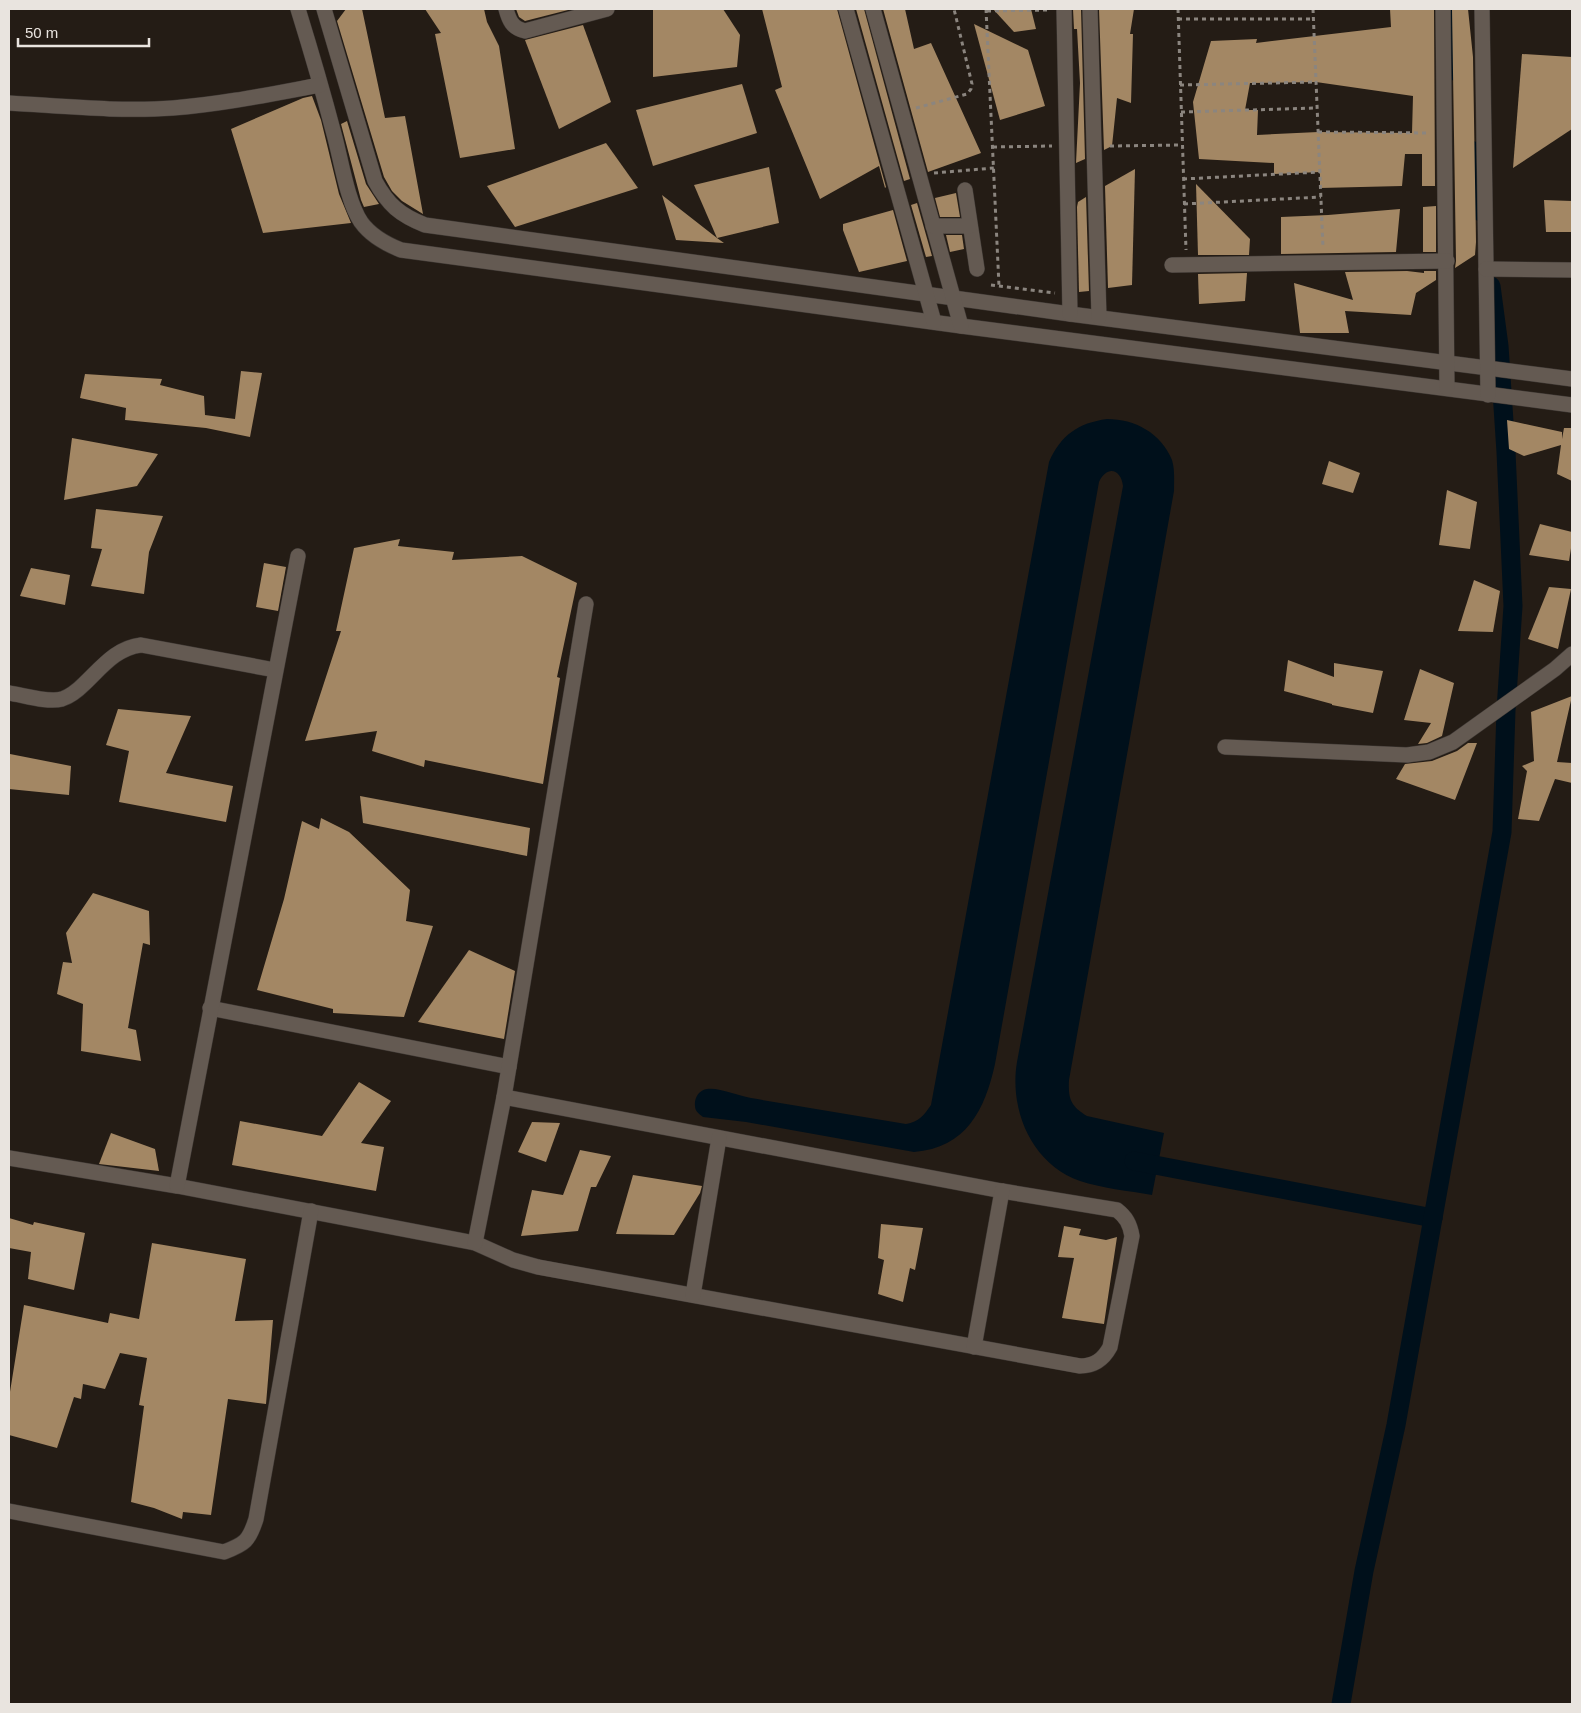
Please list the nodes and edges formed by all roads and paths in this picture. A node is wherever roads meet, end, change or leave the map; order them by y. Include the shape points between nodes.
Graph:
1 (298, 9) edge
2 (324, 9) edge
3 (506, 9) edge
4 (608, 9) edge
5 (846, 9) edge
6 (873, 9) edge
7 (954, 9) edge
8 (1051, 9) edge
9 (1064, 9) edge
10 (1090, 9) edge
11 (1178, 9) edge
12 (1313, 9) edge
13 (1443, 9) edge
14 (1482, 9) edge
15 (986, 10) edge
16 (1178, 19) junction
17 (1313, 19) junction
18 (1316, 82) junction
19 (320, 84) junction
20 (1180, 85) junction
21 (9, 103) edge
22 (1317, 108) junction
23 (902, 112) junction
24 (1181, 112) junction
25 (1318, 132) junction
26 (1445, 134) junction
27 (1054, 137) dead end
28 (1182, 145) junction
29 (1094, 146) junction
30 (992, 147) junction
31 (994, 168) junction
32 (1320, 172) junction
33 (919, 174) junction
34 (1183, 179) junction
35 (965, 190) dead end
36 (1321, 197) junction
37 (1184, 204) junction
38 (933, 226) junction
39 (970, 226) junction
40 (1447, 261) junction
41 (1324, 263) junction
42 (1179, 265) joint
43 (977, 269) dead end
44 (1486, 269) junction
45 (1572, 270) edge
46 (982, 284) dead end
47 (999, 286) junction
48 (1057, 291) dead end
49 (925, 294) junction
50 (953, 297) junction
51 (1070, 314) junction
52 (1099, 316) junction
53 (934, 322) junction
54 (961, 326) junction
55 (1447, 362) junction
56 (1488, 368) junction
57 (1572, 379) edge
58 (1447, 388) junction
59 (1488, 395) junction
60 (1572, 405) edge
61 (298, 556) dead end
62 (586, 604) dead end
63 (1572, 654) edge
64 (275, 670) junction
65 (9, 693) edge
66 (1225, 747) dead end
67 (210, 1008) junction
68 (509, 1067) junction
69 (504, 1097) junction
70 (719, 1138) junction
71 (9, 1158) edge
72 (177, 1186) junction
73 (1002, 1191) junction
74 (311, 1211) junction
75 (476, 1243) junction
76 (693, 1295) junction
77 (974, 1347) junction
78 (9, 1511) edge

1 - 19 street
2 - 49 street via 375,181 395,209 409,219 425,225
3 - 4 street via 514,26 525,31
5 - 49 street
6 - 23 street
7 - 23 path via 971,89 967,94
8 - 15 path
9 - 51 street
10 - 29 street
11 - 16 path
12 - 17 path
13 - 26 street
14 - 44 street
15 - 30 path
16 - 17 path
16 - 20 path
17 - 18 path
18 - 20 path
18 - 22 path
19 - 21 street via 226,103 171,108 116,109
19 - 53 street via 353,208 373,235 401,250
20 - 24 path
22 - 24 path
22 - 25 path
23 - 33 street
24 - 28 path
25 - 26 path
25 - 32 path
26 - 40 street
27 - 30 path via 1054,146
28 - 29 path
28 - 34 path
29 - 52 street
30 - 31 path
31 - 33 path
31 - 47 path
32 - 34 path
32 - 36 path
33 - 38 street
34 - 37 path
35 - 39 street
36 - 37 path
36 - 41 path
37 - 42 path
38 - 39 street
38 - 50 street
39 - 43 street
40 - 41 street
40 - 55 street
41 - 42 street
44 - 45 street
44 - 56 street
46 - 47 path
47 - 48 path
49 - 50 street
49 - 53 street
50 - 51 street
50 - 54 street
51 - 52 street
52 - 55 street
53 - 54 street
54 - 58 street
55 - 56 street
55 - 58 street
56 - 57 street
56 - 59 street
58 - 59 street
59 - 60 street
61 - 64 street
62 - 68 street
63 - 66 street via 1555,670 1453,742 1429,752 1407,755
64 - 65 street via 141,646 121,651 62,700
64 - 67 street
67 - 68 street
67 - 72 street
68 - 69 street
69 - 70 street
69 - 75 street
70 - 73 street
70 - 76 street
71 - 72 street
72 - 74 street
73 - 77 street
73 - 77 street via 1117,1210 1130,1226 1131,1244 1110,1347 1098,1362 1080,1366
74 - 75 street
74 - 78 street via 256,1519 252,1532 242,1545 224,1552
75 - 76 street via 538,1267
76 - 77 street

